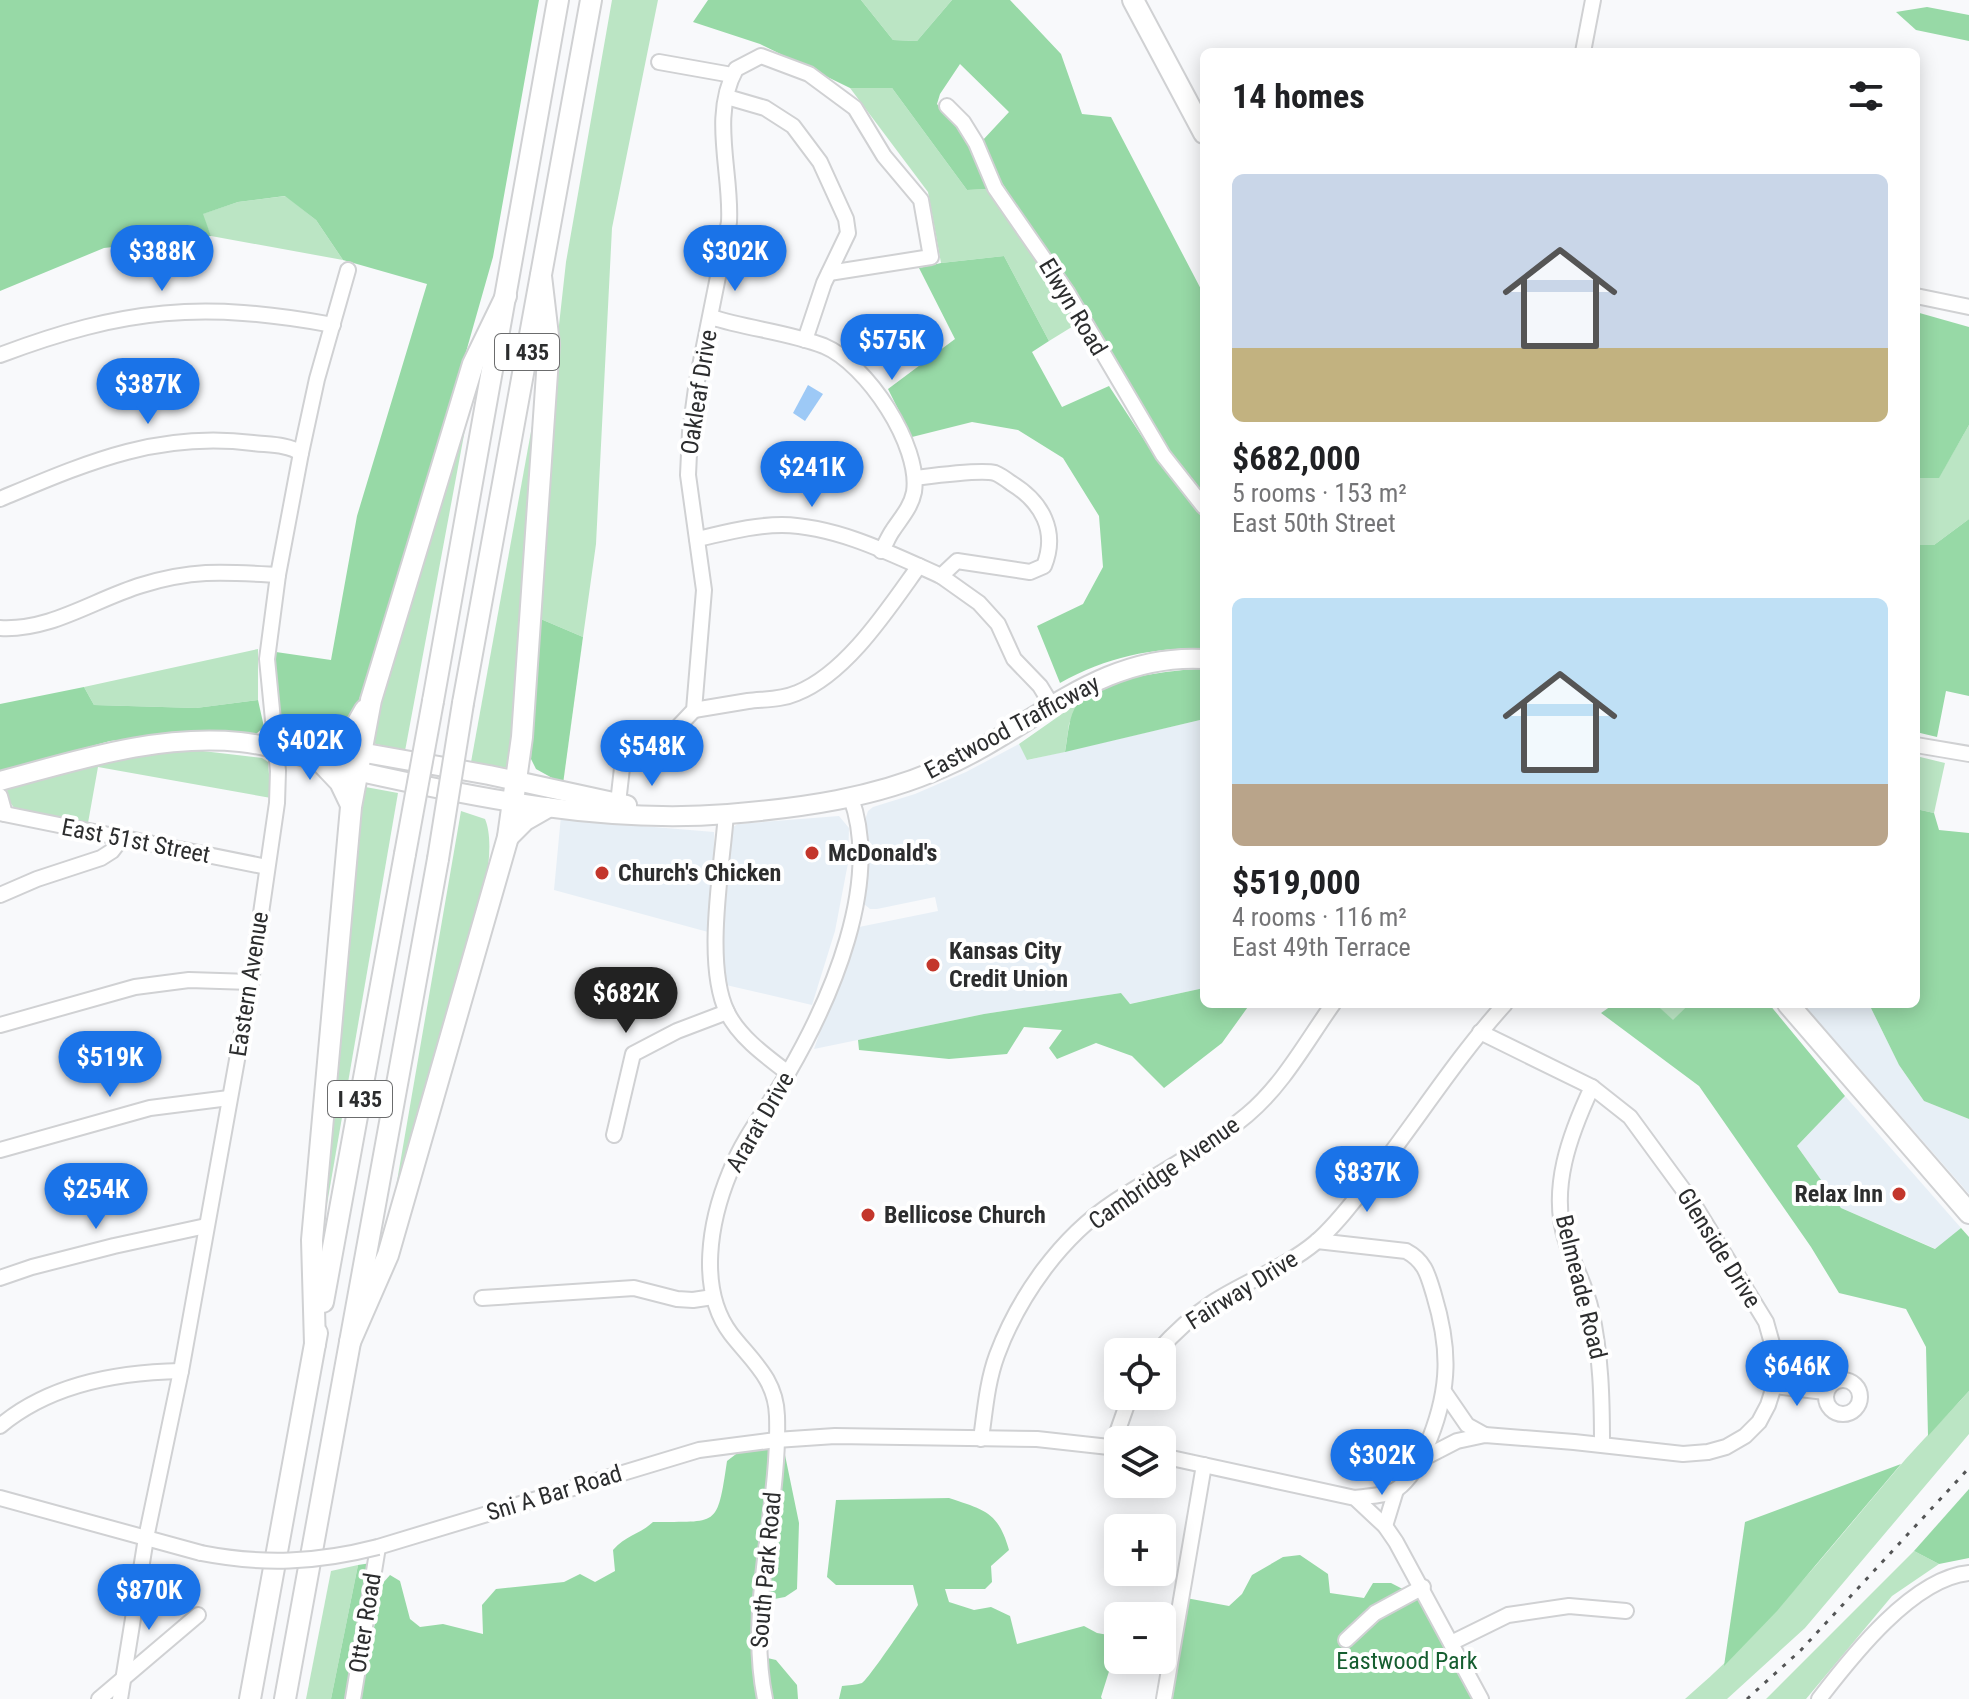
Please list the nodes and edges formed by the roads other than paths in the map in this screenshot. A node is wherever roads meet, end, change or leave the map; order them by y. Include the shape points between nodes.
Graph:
1 (558, 0) edge
2 (591, 0) edge
3 (1133, 0) edge
4 (1593, 0) edge
5 (1584, 48) edge
6 (659, 62) dead end
7 (732, 75) junction
8 (727, 97) junction
9 (947, 106) dead end
10 (1200, 126) edge
11 (348, 270) dead end
12 (829, 273) junction
13 (541, 276) junction
14 (506, 296) junction
15 (1920, 297) edge
16 (1969, 307) edge
17 (711, 317) junction
18 (333, 325) junction
19 (805, 340) junction
20 (0, 355) edge
21 (301, 453) junction
22 (915, 478) junction
23 (0, 499) edge
24 (1200, 502) edge
25 (697, 539) junction
26 (881, 551) junction
27 (919, 566) junction
28 (278, 575) junction
29 (941, 576) junction
30 (0, 628) edge
31 (1200, 659) edge
32 (371, 700) junction
33 (1051, 704) junction
34 (694, 710) junction
35 (1920, 746) edge
36 (276, 748) junction
37 (337, 748) junction
38 (1969, 754) edge
39 (359, 762) junction
40 (322, 763) junction
41 (0, 781) edge
42 (516, 782) junction
43 (0, 796) edge
44 (851, 798) junction
45 (512, 802) junction
46 (618, 803) junction
47 (351, 807) junction
48 (546, 808) junction
49 (3, 814) edge
50 (726, 814) junction
51 (677, 815) junction
52 (508, 837) junction
53 (122, 838) junction
54 (267, 867) junction
55 (0, 895) edge
56 (251, 982) junction
57 (1330, 1008) edge
58 (1501, 1008) edge
59 (1791, 1008) edge
60 (727, 1012) junction
61 (0, 1025) edge
62 (1480, 1032) junction
63 (788, 1073) junction
64 (1592, 1087) junction
65 (229, 1098) junction
66 (614, 1135) dead end
67 (0, 1150) edge
68 (1969, 1213) edge
69 (206, 1226) junction
70 (1317, 1241) junction
71 (0, 1278) edge
72 (713, 1297) junction
73 (482, 1298) dead end
74 (1170, 1338) edge
75 (350, 1342) junction
76 (315, 1344) junction
77 (181, 1371) junction
78 (1774, 1386) junction
79 (1825, 1392) dead end
80 (1445, 1393) junction
81 (0, 1426) edge
82 (1485, 1435) junction
83 (981, 1439) junction
84 (776, 1440) junction
85 (1602, 1444) junction
86 (1104, 1446) edge
87 (1176, 1459) edge
88 (1422, 1459) junction
89 (1204, 1465) junction
90 (1396, 1490) junction
91 (0, 1498) edge
92 (1355, 1498) junction
93 (1385, 1526) junction
94 (146, 1538) junction
95 (378, 1547) junction
96 (1969, 1573) edge
97 (1423, 1587) junction
98 (1626, 1611) dead end
99 (198, 1615) dead end
100 (1346, 1640) dead end
101 (1451, 1643) junction
102 (124, 1677) junction
103 (99, 1699) edge
104 (120, 1699) edge
105 (250, 1699) edge
106 (285, 1699) edge
107 (353, 1699) edge
108 (765, 1699) edge
109 (1164, 1699) edge
110 (1481, 1699) edge
111 (1819, 1699) edge

1 - 14 highway, I 435
2 - 13 highway, I 435
3 - 10 highway
4 - 5 street
6 - 7 street
7 - 8 street, Oakleaf Drive
7 - 12 street via 761,56 809,74 855,108 884,156 921,200 931,257
8 - 12 street via 765,108 793,126 820,162 848,233
8 - 17 street, Oakleaf Drive via 729,222
9 - 24 street, Elwyn Road via 976,143 995,188 1067,292 1163,455
11 - 18 street, Eastern Avenue
12 - 19 street
13 - 42 highway via 549,344
13 - 75 highway, I 435, bridge
14 - 32 highway via 473,364
14 - 76 highway, I 435, bridge
15 - 16 street
17 - 19 street
17 - 25 street, Oakleaf Drive via 690,432 688,475
18 - 20 street via 280,315 179,311 94,324
18 - 21 street, Eastern Avenue
19 - 22 street via 848,361 877,392 895,422
21 - 23 street via 237,441 155,443 82,465
21 - 28 street, Eastern Avenue
22 - 26 street via 908,508
22 - 29 street via 995,473 1032,498 1048,525 1044,566 1030,572 957,561
25 - 26 street via 756,527 798,526
25 - 34 street, Oakleaf Drive via 704,590
26 - 27 street
27 - 29 street
27 - 34 street via 855,649 812,686 794,695
28 - 30 street via 181,574 42,625
28 - 36 street, Eastern Avenue via 267,659
29 - 33 street via 998,624 1014,659
31 - 33 main road, Eastwood Trafficway via 1129,667
32 - 37 highway
32 - 39 highway
33 - 44 main road, Eastwood Trafficway via 953,764
34 - 46 street via 676,729 631,749 622,768
35 - 38 street
36 - 37 main road, Eastwood Trafficway
36 - 40 main road, Eastwood Trafficway
36 - 41 main road, Eastwood Trafficway via 238,742 131,746
36 - 54 street, Eastern Avenue via 277,803
37 - 39 main road, Eastwood Trafficway
39 - 40 main road, Eastwood Trafficway
39 - 42 main road, Eastwood Trafficway
39 - 45 main road, Eastwood Trafficway
39 - 47 highway
40 - 47 highway via 340,782
42 - 45 highway
42 - 46 main road, Eastwood Trafficway
43 - 49 street, East 51st Street
44 - 50 main road, Eastwood Trafficway
44 - 63 street, Ararat Drive via 861,843 857,896 829,991
45 - 48 main road, Eastwood Trafficway
45 - 52 highway
46 - 51 main road, Eastwood Trafficway
47 - 76 highway via 312,1240
48 - 51 main road, Eastwood Trafficway
48 - 52 highway
49 - 53 street, East 51st Street
50 - 51 main road, Eastwood Trafficway
50 - 60 street via 717,961
52 - 75 highway via 388,1255
53 - 54 street, East 51st Street
53 - 55 street via 101,858
54 - 56 street, Eastern Avenue
56 - 61 street via 189,980 135,987
56 - 65 street, Eastern Avenue
57 - 83 street, Cambridge Avenue via 1273,1089 1250,1112 1221,1137 1112,1203 1065,1244 1015,1315 997,1356
58 - 62 street, Fairway Drive
59 - 68 highway
60 - 63 street via 764,1055
60 - 66 street via 633,1054
62 - 64 street, Glenside Drive
62 - 70 street, Fairway Drive via 1402,1141
63 - 72 street, Ararat Drive via 730,1172 710,1260
64 - 78 street, Glenside Drive via 1630,1117 1693,1203 1758,1308 1775,1354
64 - 85 street, Belmeade Road via 1567,1152 1560,1209 1565,1240 1591,1307 1602,1372
65 - 67 street via 150,1108
65 - 69 street, Eastern Avenue
69 - 71 street
69 - 77 street, Eastern Avenue
70 - 74 street, Fairway Drive via 1211,1304
70 - 80 street via 1406,1251 1426,1267 1443,1323
72 - 73 street via 677,1299 634,1288
72 - 84 street, Ararat Drive via 730,1333 758,1363 771,1389
75 - 106 highway, I 435
76 - 105 highway, I 435
77 - 81 street via 106,1377 72,1387
77 - 94 street, Eastern Avenue
78 - 79 street
78 - 85 street, Glenside Drive via 1759,1422 1726,1447 1683,1454
80 - 82 street via 1467,1425
80 - 88 street
82 - 85 street, Glenside Drive
82 - 88 street, Glenside Drive via 1457,1441
83 - 84 street, Sni A Bar Road
83 - 86 street, Sni A Bar Road
84 - 95 street, Sni A Bar Road via 669,1458
84 - 108 street, South Park Road via 759,1627
87 - 89 street
88 - 90 street
89 - 92 street
89 - 109 street
90 - 92 street
90 - 93 street
91 - 94 street, Sni A Bar Road
92 - 93 street
93 - 97 street
94 - 95 street, Sni A Bar Road, bridge via 227,1558 302,1562
94 - 102 street, Eastern Avenue
95 - 107 street, Otter Road
96 - 111 street via 1936,1583 1897,1611
97 - 100 street via 1375,1613
97 - 101 street
98 - 101 street via 1569,1606 1508,1615
99 - 102 street
101 - 110 street
102 - 103 street
102 - 104 street, Eastern Avenue

